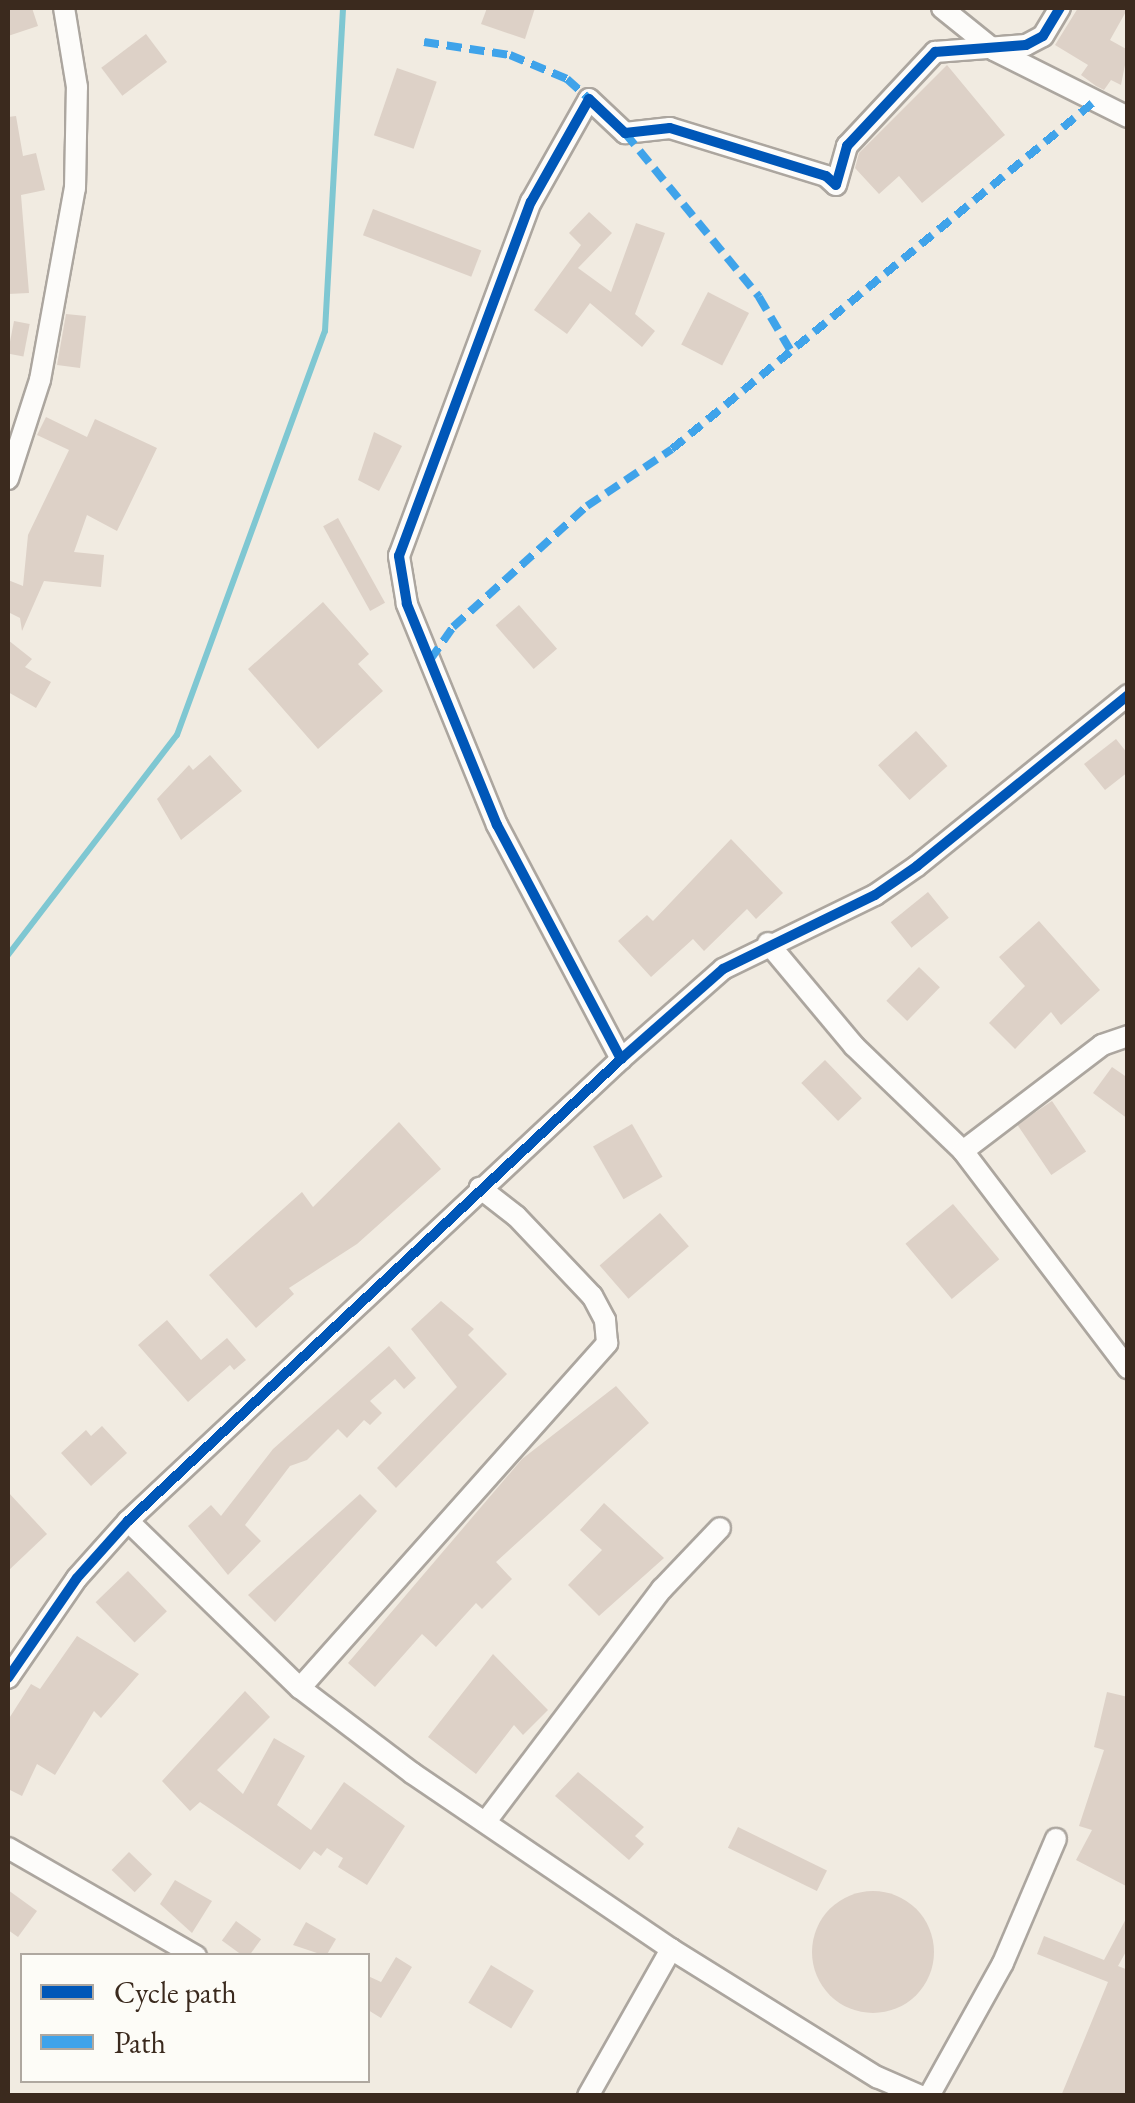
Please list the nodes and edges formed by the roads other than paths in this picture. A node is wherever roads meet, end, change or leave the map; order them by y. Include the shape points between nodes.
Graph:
1 (64, 8) edge
2 (1060, 8) edge
3 (946, 10) edge
4 (994, 50) junction
5 (934, 52) junction
6 (1128, 116) edge
7 (8, 479) edge
8 (1128, 695) edge
9 (768, 943) junction
10 (1128, 1036) edge
11 (621, 1059) junction
12 (963, 1150) junction
13 (480, 1188) junction
14 (1128, 1368) edge
15 (128, 1521) junction
16 (720, 1528) dead end
17 (8, 1678) edge
18 (300, 1688) junction
19 (486, 1820) junction
20 (1056, 1839) dead end
21 (8, 1848) edge
22 (671, 1949) junction
23 (191, 1953) edge
24 (588, 2096) edge
25 (920, 2096) edge
26 (929, 2096) edge

1 - 7 street via 76,88 75,188 40,380
2 - 4 street via 1043,36
3 - 4 street
3 - 5 street
4 - 5 street
4 - 6 street
5 - 11 street via 847,146 836,185 826,176 670,128 625,133 589,99 531,202 463,396 408,523 399,556 407,604 497,826
8 - 9 street via 875,895
9 - 11 street via 723,969
9 - 12 street via 854,1046
10 - 12 street via 1102,1044
11 - 13 street
12 - 14 street
13 - 15 street
13 - 18 street via 592,1296 607,1342
15 - 17 street via 77,1578
15 - 18 street
16 - 19 street via 662,1589
18 - 19 street
19 - 22 street
20 - 26 street via 1003,1963
21 - 23 street
22 - 24 street
22 - 25 street via 877,2077

